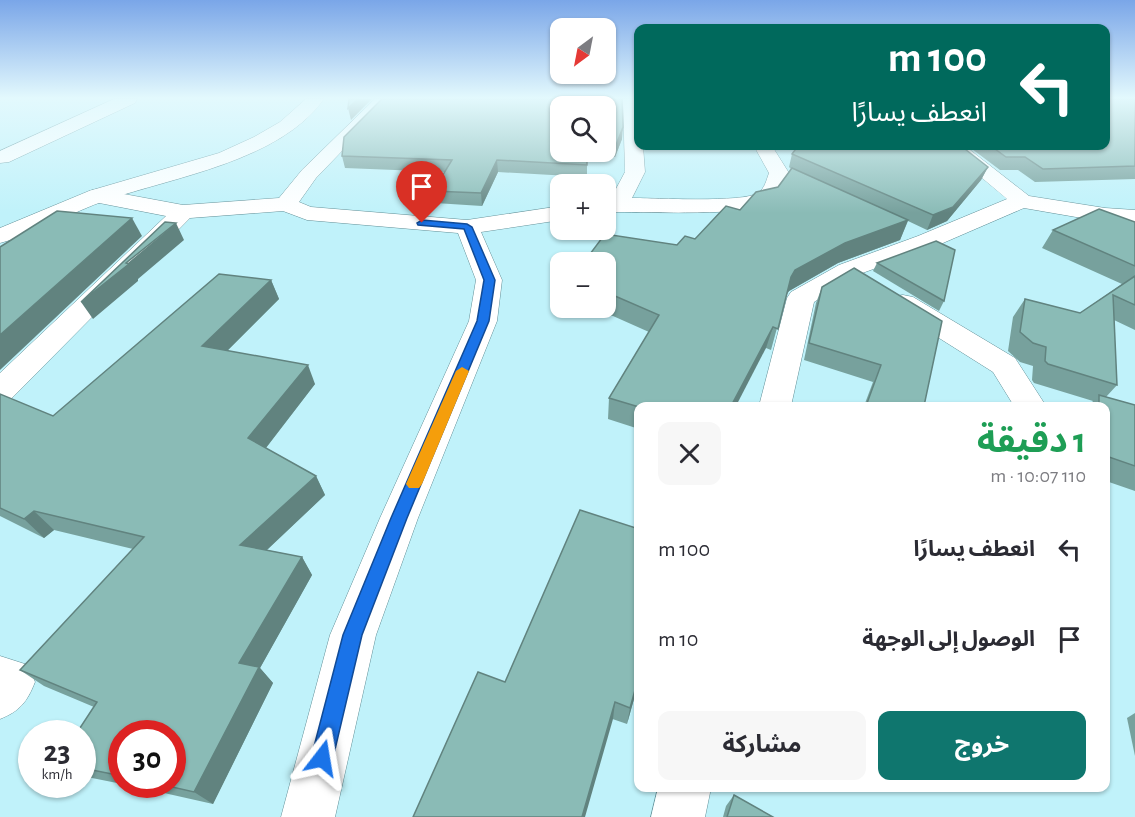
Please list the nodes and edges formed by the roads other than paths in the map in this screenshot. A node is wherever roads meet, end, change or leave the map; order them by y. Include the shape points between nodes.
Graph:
1 (45, 137) edge
2 (267, 137) edge
3 (346, 137) edge
4 (633, 137) edge
5 (765, 150) edge
6 (959, 150) edge
7 (2, 158) dead end
8 (779, 173) junction
9 (800, 183) edge
10 (97, 196) junction
11 (616, 200) edge
12 (1022, 201) junction
13 (286, 204) junction
14 (616, 206) edge
15 (183, 212) junction
16 (550, 215) edge
17 (1135, 217) edge
18 (467, 227) junction
19 (895, 227) edge
20 (0, 236) edge
21 (927, 241) junction
22 (848, 270) junction
23 (0, 391) edge
24 (776, 402) edge
25 (1027, 402) edge
26 (0, 680) edge
27 (0, 695) edge
28 (684, 792) edge
29 (309, 817) edge
30 (678, 817) edge

1 - 7 street
2 - 10 street via 226,157
3 - 13 street
4 - 11 street via 635,172
5 - 8 street
6 - 12 street
8 - 9 street
8 - 14 street via 775,187 763,200 727,205
10 - 15 street
10 - 20 street
12 - 17 street
12 - 21 street
13 - 15 street
13 - 18 street via 307,213
15 - 23 street
16 - 18 street
18 - 29 street via 489,280 483,321 352,635
19 - 21 street
21 - 22 street
22 - 24 street via 801,298
22 - 25 street via 1004,365
26 - 27 street via 11,682
28 - 30 street

